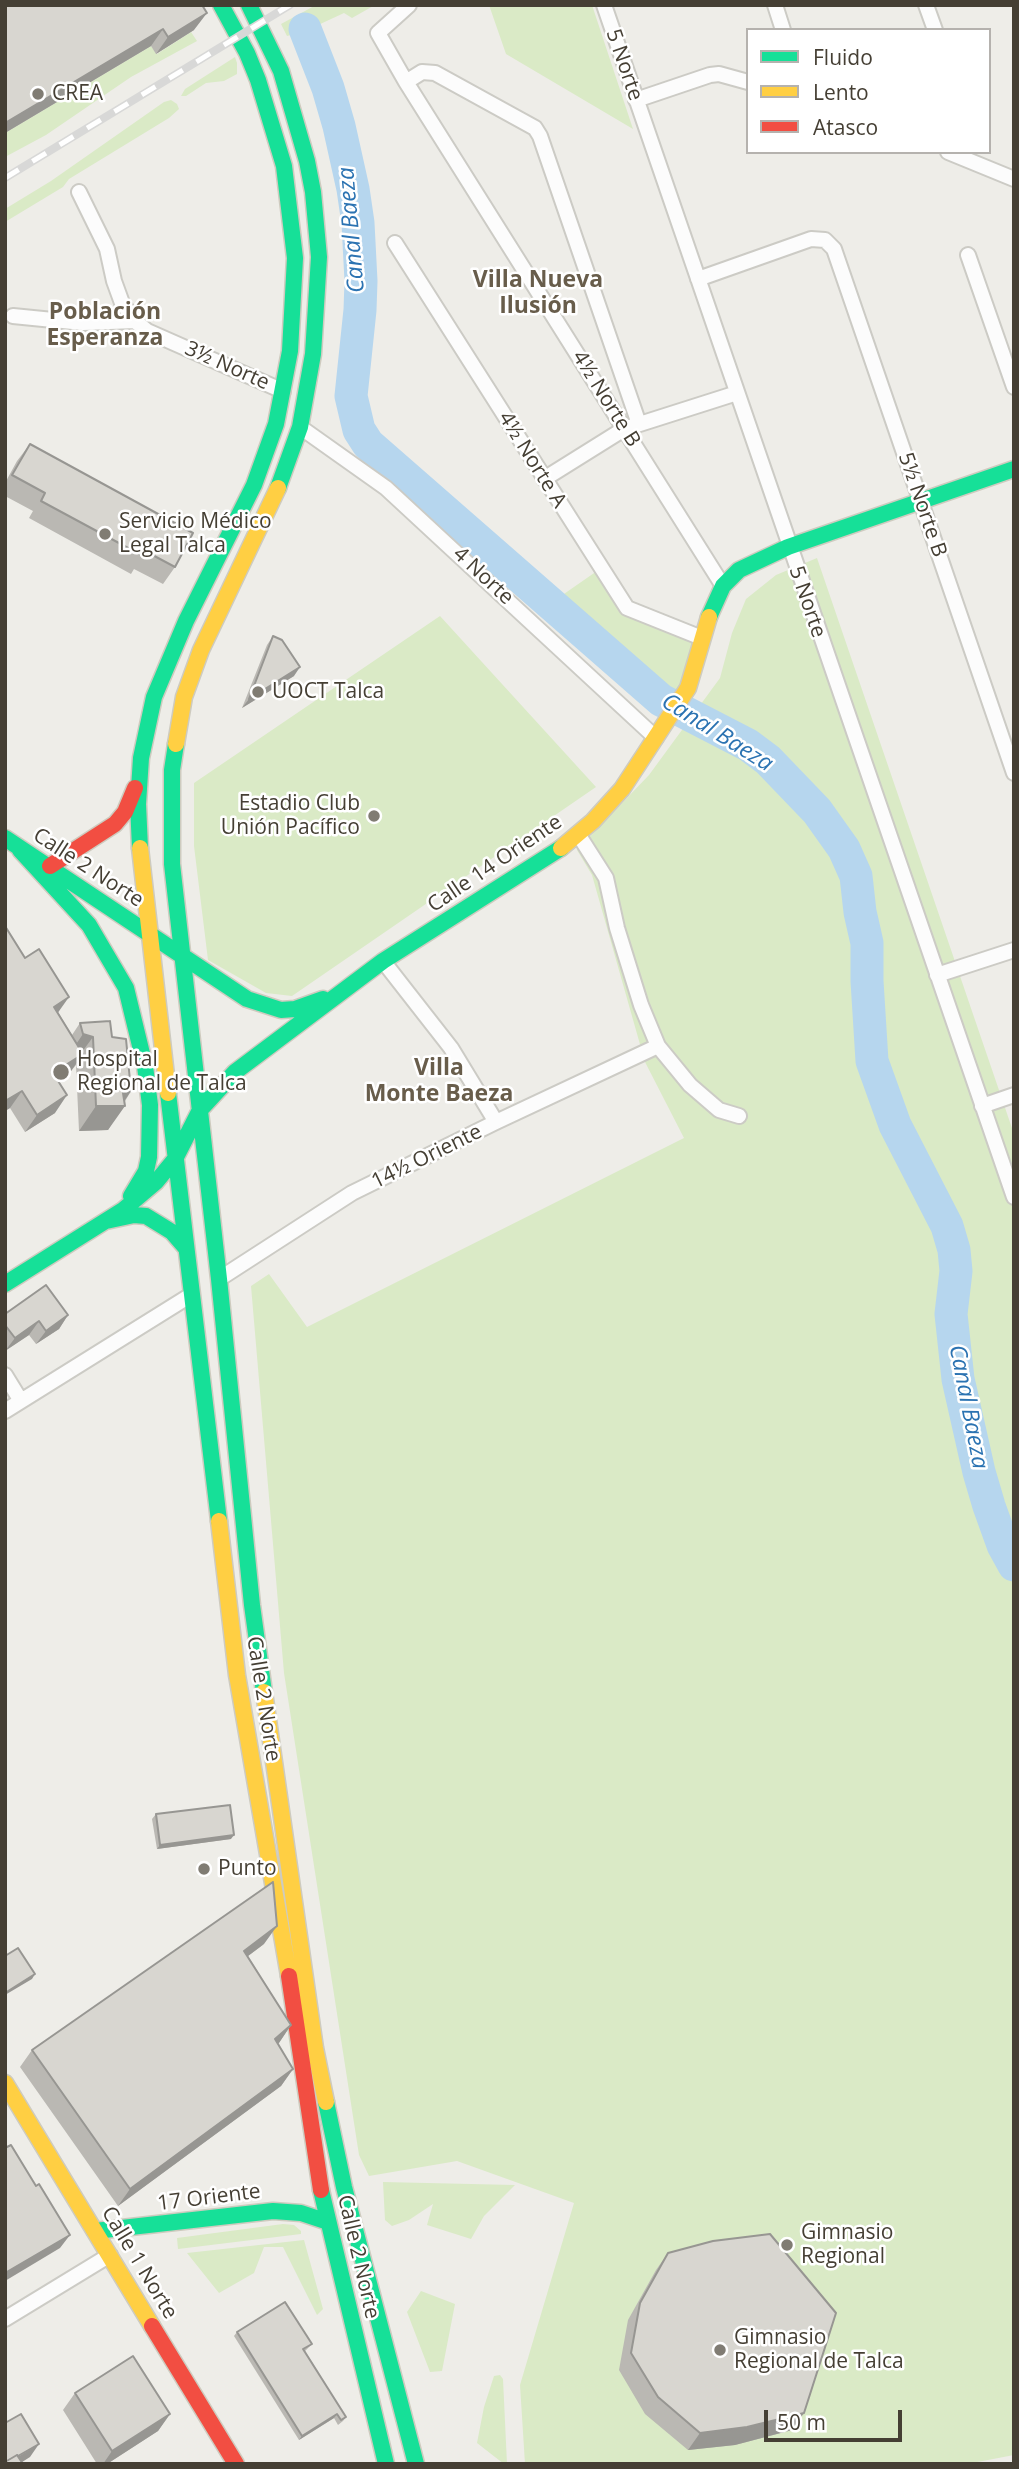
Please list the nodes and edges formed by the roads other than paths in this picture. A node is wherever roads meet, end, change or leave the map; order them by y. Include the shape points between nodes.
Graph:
1 (221, 5) edge
2 (249, 5) edge
3 (409, 5) edge
4 (604, 5) edge
5 (775, 5) edge
6 (926, 5) edge
7 (782, 28) edge
8 (934, 28) edge
9 (746, 81) edge
10 (406, 82) junction
11 (636, 100) junction
12 (958, 154) edge
13 (979, 158) edge
14 (1014, 179) edge
15 (79, 192) dead end
16 (395, 243) dead end
17 (968, 255) dead end
18 (698, 279) junction
19 (13, 316) dead end
20 (135, 321) junction
21 (1014, 387) edge
22 (283, 391) junction
23 (737, 393) junction
24 (300, 427) junction
25 (632, 427) junction
26 (1014, 469) edge
27 (544, 479) junction
28 (920, 501) junction
29 (788, 547) junction
30 (723, 586) junction
31 (702, 638) junction
32 (656, 738) junction
33 (1014, 774) edge
34 (139, 779) junction
35 (578, 834) junction
36 (5, 838) edge
37 (20, 850) junction
38 (50, 866) junction
39 (148, 933) junction
40 (1014, 950) edge
41 (182, 956) junction
42 (383, 961) junction
43 (937, 975) junction
44 (341, 991) junction
45 (651, 1049) junction
46 (1014, 1095) edge
47 (982, 1106) junction
48 (200, 1110) junction
49 (740, 1116) dead end
50 (496, 1122) junction
51 (175, 1159) junction
52 (1014, 1197) edge
53 (123, 1210) junction
54 (106, 1221) junction
55 (185, 1247) junction
56 (219, 1279) junction
57 (5, 1284) edge
58 (191, 1295) junction
59 (5, 1375) edge
60 (21, 1401) junction
61 (5, 1411) edge
62 (5, 2084) edge
63 (328, 2222) junction
64 (95, 2231) junction
65 (110, 2255) junction
66 (5, 2319) edge
67 (236, 2464) edge
68 (386, 2464) edge
69 (416, 2464) edge

1 - 22 main road via 258,80 289,196 295,258
2 - 24 main road via 291,100 313,192 318,289
3 - 10 street, 4½ Norte B via 378,33
4 - 11 street, 5 Norte
5 - 7 street
6 - 8 street
9 - 11 street via 710,75
10 - 25 street, 4½ Norte B
10 - 25 street via 422,72 435,73 535,128
11 - 18 street, 5 Norte
12 - 13 street
13 - 14 street
15 - 20 street, 3½ Norte via 107,249 122,303
16 - 27 street, 4½ Norte A
17 - 21 street
18 - 23 street, 5 Norte
18 - 28 street, 5½ Norte B via 811,239 825,240 834,249
19 - 20 street via 83,323
20 - 22 street, 3½ Norte
22 - 34 main road via 254,485 158,687 142,744
23 - 25 street
23 - 29 street, 5 Norte
24 - 32 street, 4 Norte via 386,488
24 - 41 main road via 268,513 193,670 178,724 170,833
25 - 27 street
25 - 30 street, 4½ Norte B
26 - 28 main road, Calle 14 Oriente
27 - 31 street, 4½ Norte A via 627,608
28 - 29 main road, Calle 14 Oriente
28 - 33 street, 5½ Norte B
29 - 30 main road, Calle 14 Oriente via 739,570
29 - 43 street, 5 Norte
30 - 31 main road, Calle 14 Oriente
31 - 32 main road, Calle 14 Oriente via 688,688
32 - 35 main road, Calle 14 Oriente via 622,789
34 - 38 main road via 115,824
34 - 39 main road
35 - 42 main road, Calle 14 Oriente via 551,856
35 - 45 street via 606,878
36 - 37 main road, Calle 2 Norte
37 - 38 main road, Calle 2 Norte
37 - 53 main road via 89,925 126,988 150,1105 146,1171
38 - 39 main road, Calle 2 Norte
39 - 41 main road, Calle 2 Norte
39 - 51 main road, Calle 2 Norte
40 - 43 street
41 - 44 main road, Calle 2 Norte via 247,999 281,1010 310,1005
41 - 48 main road, Calle 2 Norte
42 - 44 main road, Calle 14 Oriente
42 - 50 street via 451,1048
43 - 47 street, 5 Norte
44 - 48 main road, Calle 14 Oriente via 235,1072
45 - 49 street via 719,1110
45 - 50 street, 14½ Oriente
46 - 47 street
47 - 52 street, 5 Norte
48 - 51 main road, Calle 14 Oriente
48 - 56 main road, Calle 2 Norte
50 - 56 street, 14½ Oriente via 352,1193
51 - 53 main road, Calle 14 Oriente
51 - 55 main road, Calle 2 Norte
53 - 54 main road, Calle 14 Oriente
54 - 55 main road via 146,1216 172,1232
54 - 57 main road, Calle 14 Oriente
55 - 58 main road, Calle 2 Norte
56 - 69 main road, Calle 2 Norte via 252,1605 315,2048 332,2138
58 - 60 street
58 - 63 main road, Calle 2 Norte via 237,1675
59 - 60 street
60 - 61 street
62 - 64 main road, Calle 1 Norte
63 - 64 main road, 17 Oriente via 301,2213 273,2211
63 - 68 main road, Calle 2 Norte
64 - 65 main road, Calle 1 Norte
65 - 66 street
65 - 67 main road, Calle 1 Norte

